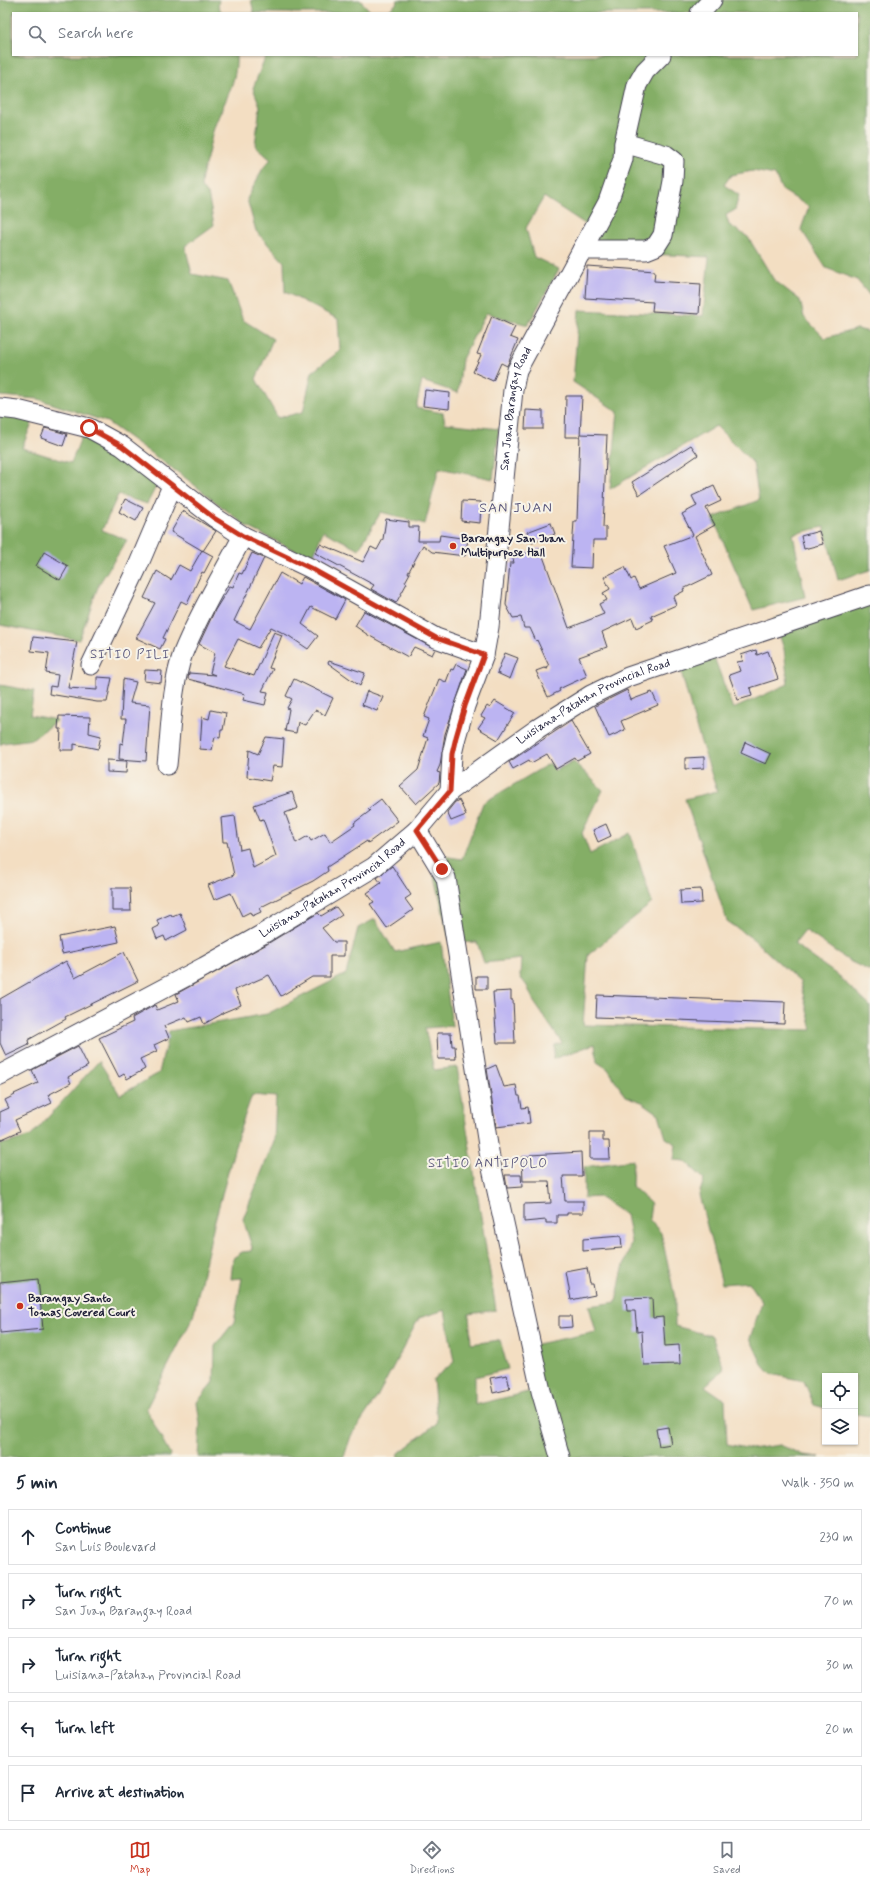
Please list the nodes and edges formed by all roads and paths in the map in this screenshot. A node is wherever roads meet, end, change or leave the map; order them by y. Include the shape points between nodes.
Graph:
1 (712, 0) edge
2 (701, 12) edge
3 (660, 56) edge
4 (624, 143) junction
5 (582, 250) junction
6 (0, 408) edge
7 (172, 486) junction
8 (243, 536) junction
9 (870, 595) edge
10 (484, 655) junction
11 (91, 665) dead end
12 (167, 765) dead end
13 (450, 791) junction
14 (417, 830) junction
15 (0, 1075) edge
16 (560, 1457) edge

1 - 2 street
3 - 4 street, San Juan Barangay Road via 645,71 637,85
4 - 5 street, San Juan Barangay Road via 623,159 616,183
4 - 5 street via 666,155 674,161 673,181 662,235 656,246 646,250
5 - 10 street, San Juan Barangay Road via 517,370
6 - 7 street via 89,428 122,446
7 - 8 street
7 - 11 street via 138,566
8 - 10 street via 310,568 436,638
8 - 12 street via 183,654 175,692
9 - 13 street, Luisiana-Patahan Provincial Road via 628,677 591,695 537,729
10 - 13 street, San Juan Barangay Road via 456,737 452,754
13 - 14 street, Luisiana-Patahan Provincial Road
14 - 15 street, Luisiana-Patahan Provincial Road via 374,867 261,935
14 - 16 street via 446,878 491,1164 541,1391

